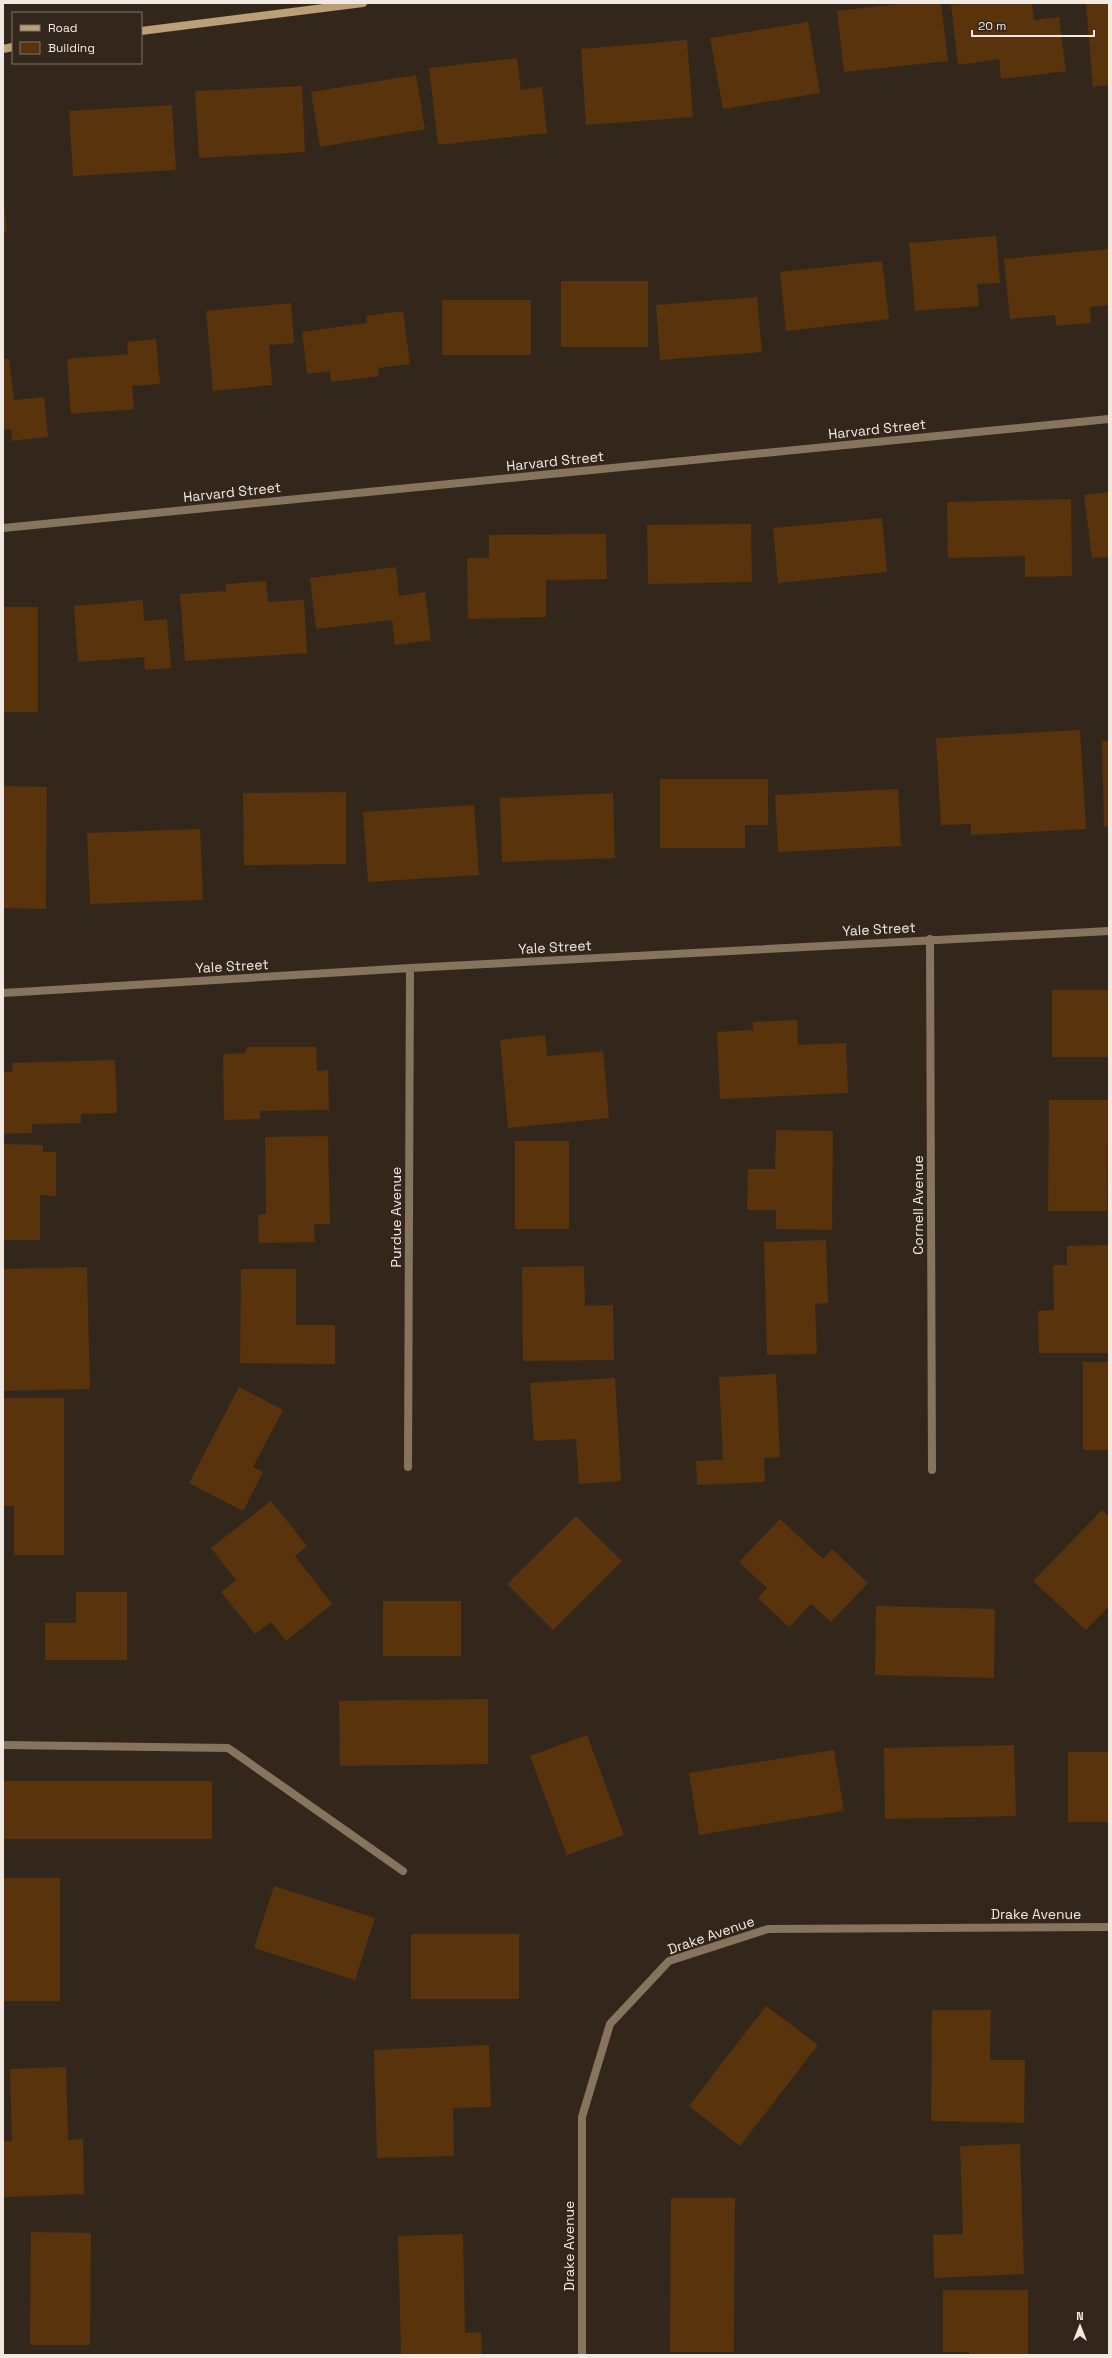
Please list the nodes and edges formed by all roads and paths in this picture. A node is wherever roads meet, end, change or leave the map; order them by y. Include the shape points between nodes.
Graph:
1 (363, 3) edge
2 (142, 31) edge
3 (1109, 419) edge
4 (3, 528) edge
5 (1109, 931) edge
6 (930, 939) junction
7 (410, 968) junction
8 (3, 993) edge
9 (408, 1466) dead end
10 (932, 1470) dead end
11 (3, 1744) edge
12 (403, 1871) dead end
13 (1109, 1927) edge
14 (582, 2355) edge

1 - 2 street
3 - 4 street, Harvard Street
5 - 6 street, Yale Street
6 - 7 street, Yale Street
6 - 10 street, Cornell Avenue
7 - 8 street, Yale Street
7 - 9 street, Purdue Avenue
11 - 12 street via 228,1748
13 - 14 street, Drake Avenue via 768,1929 669,1961 610,2024 582,2117

